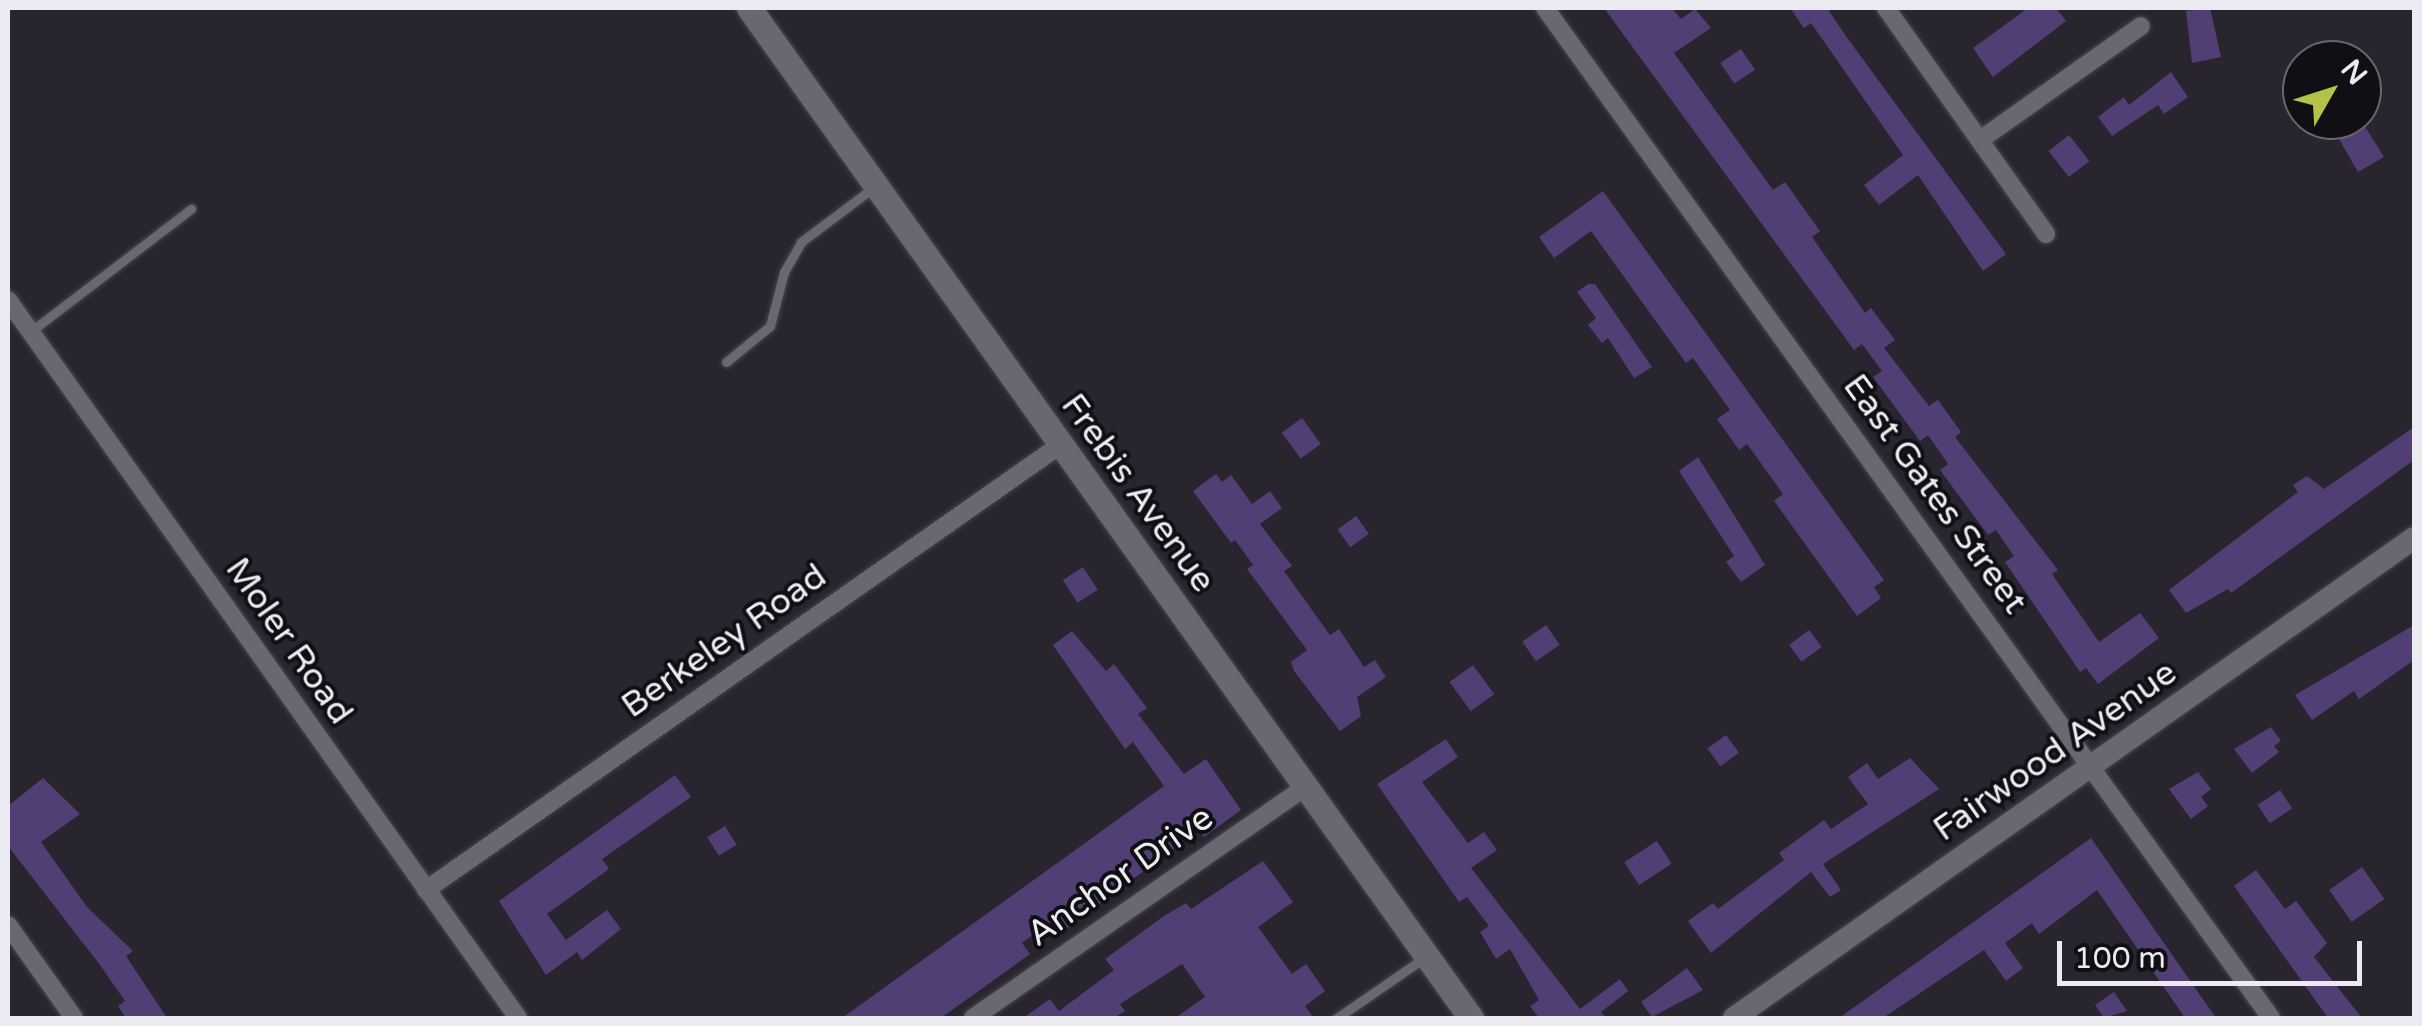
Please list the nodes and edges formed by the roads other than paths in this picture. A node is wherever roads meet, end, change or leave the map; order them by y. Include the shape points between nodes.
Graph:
1 (749, 8) edge
2 (1545, 8) edge
3 (1886, 8) edge
4 (2141, 26) dead end
5 (1980, 140) junction
6 (876, 186) junction
7 (192, 209) dead end
8 (2046, 234) dead end
9 (8, 300) edge
10 (30, 332) junction
11 (726, 362) dead end
12 (1060, 445) junction
13 (2414, 538) edge
14 (2092, 768) junction
15 (1304, 787) junction
16 (426, 890) junction
17 (8, 925) edge
18 (1427, 957) junction
19 (1464, 1016) edge
20 (74, 1018) edge
21 (518, 1018) edge
22 (973, 1018) edge
23 (1338, 1018) edge
24 (1734, 1018) edge
25 (2271, 1018) edge

1 - 6 main road, Frebis Avenue
2 - 14 street, East Gates Street
3 - 5 street
4 - 5 street
5 - 8 street
6 - 11 lane via 801,242 784,272 770,326
6 - 12 main road, Frebis Avenue
7 - 10 lane
9 - 10 street, Moler Road
10 - 16 street, Moler Road
12 - 15 main road, Frebis Avenue
12 - 16 street, Berkeley Road
13 - 14 street, Fairwood Avenue
14 - 24 street, Fairwood Avenue
14 - 25 street, East Gates Street
15 - 18 main road, Frebis Avenue
15 - 22 street, Anchor Drive
16 - 21 street, Moler Road
17 - 20 street
18 - 19 main road, Frebis Avenue
18 - 23 lane

